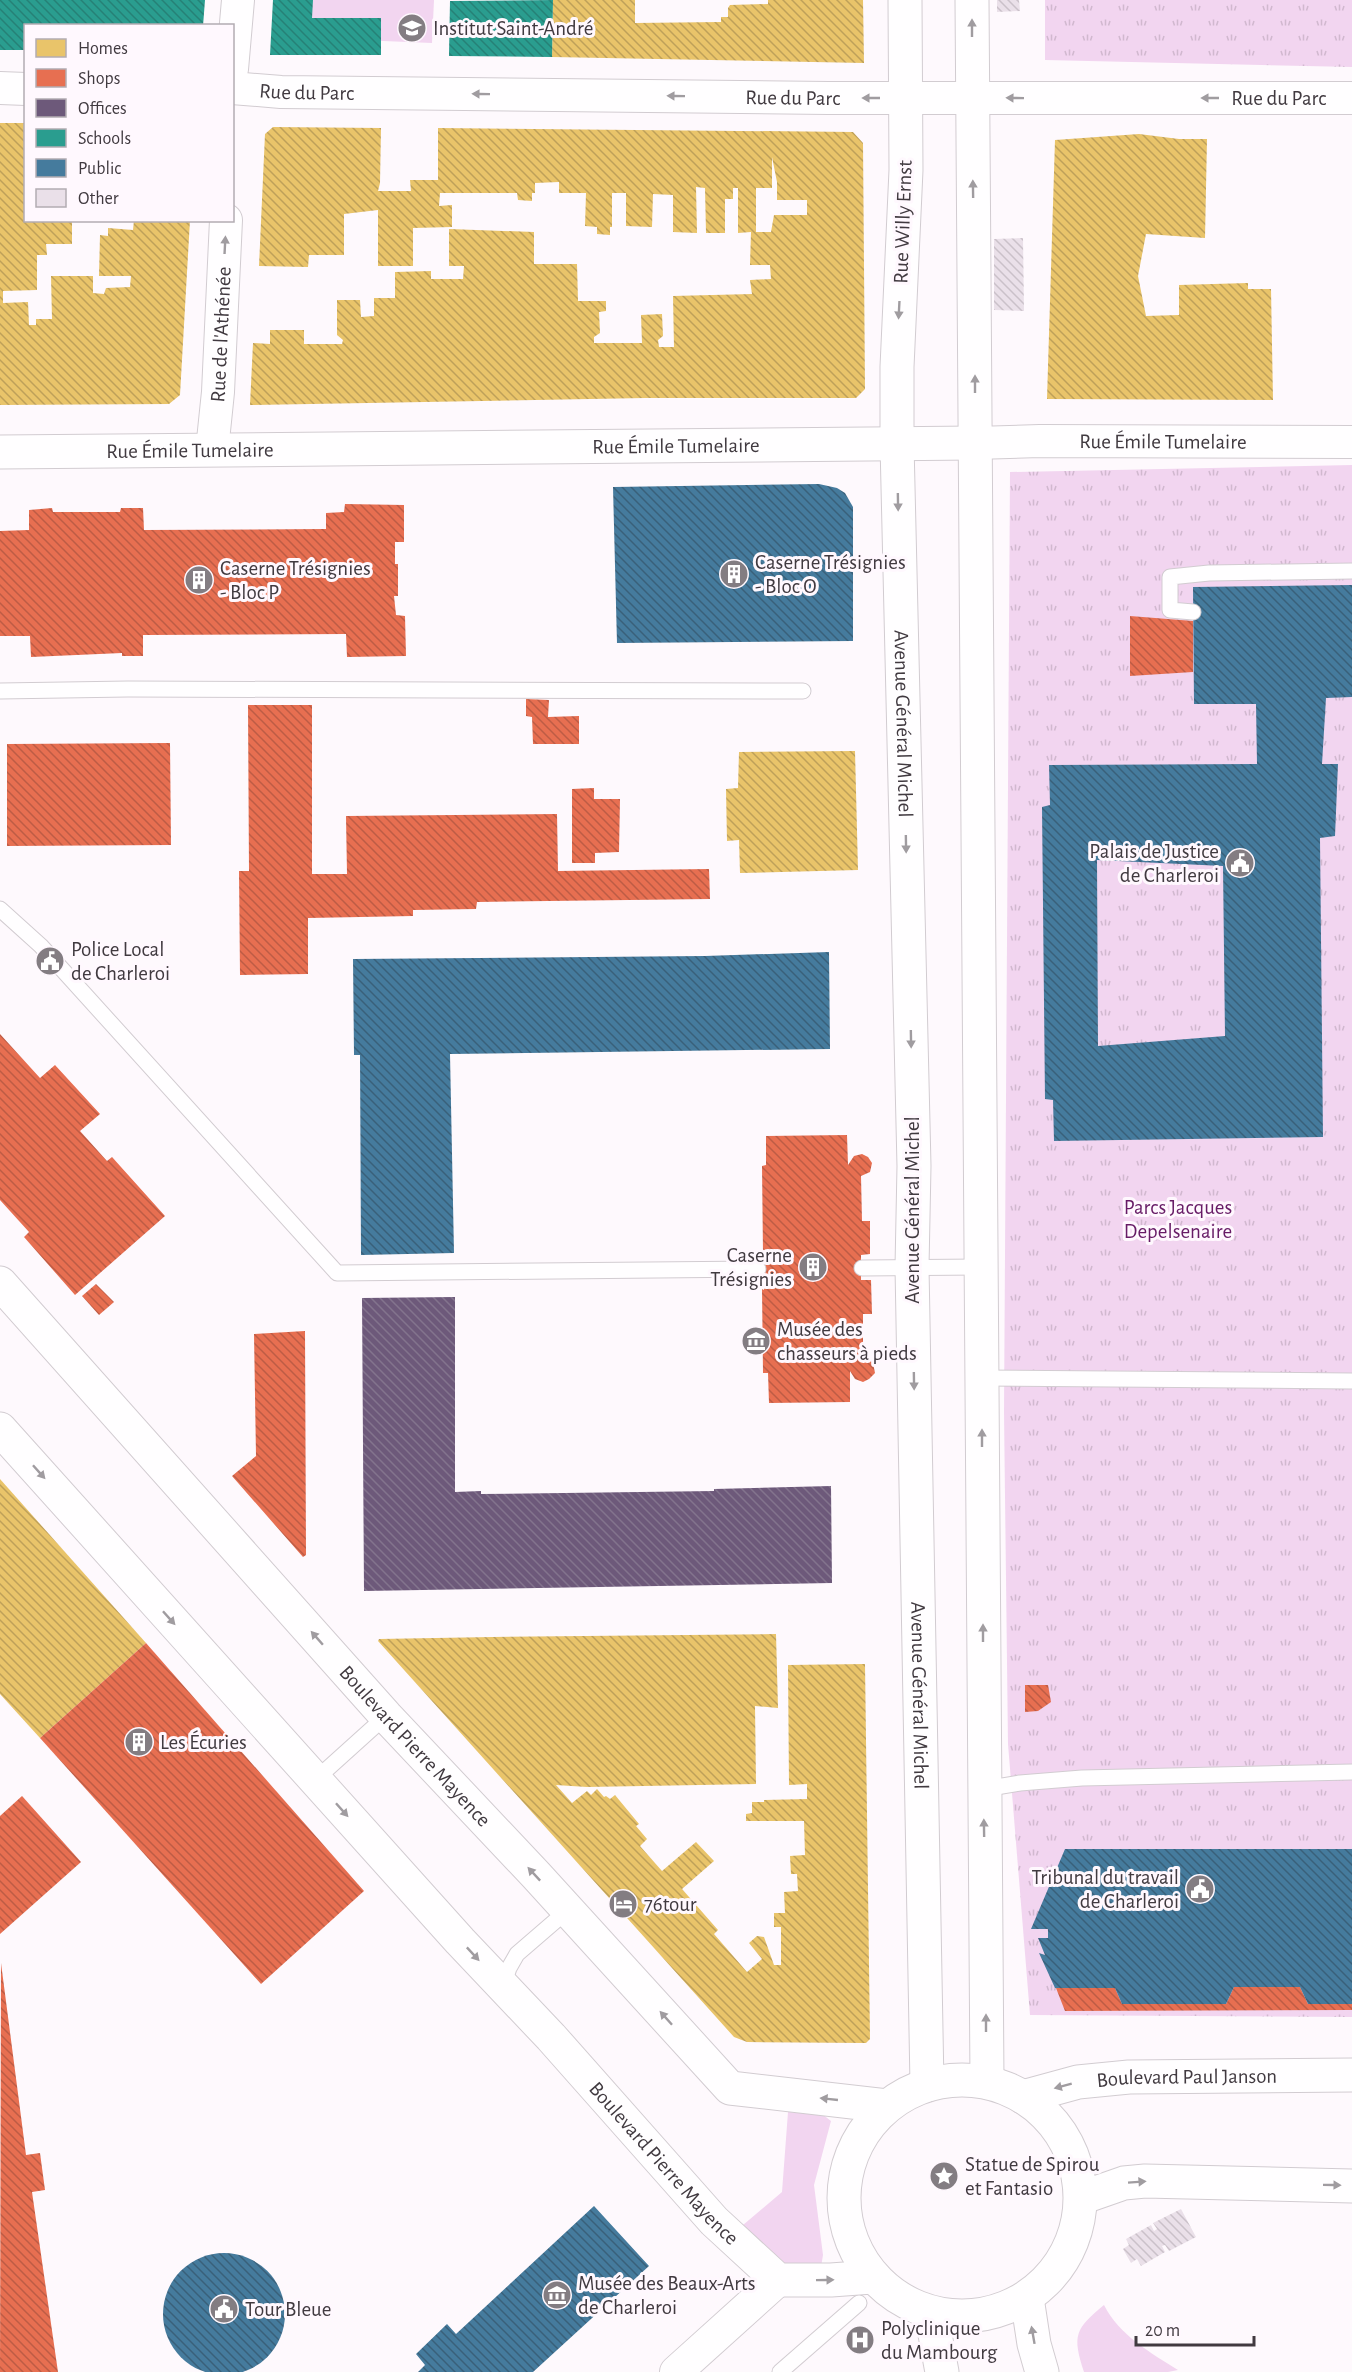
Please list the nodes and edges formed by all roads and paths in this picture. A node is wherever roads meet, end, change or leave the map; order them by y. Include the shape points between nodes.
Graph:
1 (238, 0) edge
2 (904, 0) edge
3 (972, 0) edge
4 (234, 46) edge
5 (0, 88) edge
6 (24, 88) edge
7 (234, 88) edge
8 (971, 97) junction
9 (905, 98) junction
10 (1352, 98) edge
11 (226, 222) edge
12 (1352, 442) edge
13 (975, 443) junction
14 (897, 444) junction
15 (212, 450) junction
16 (0, 452) edge
17 (1352, 572) edge
18 (1193, 612) dead end
19 (0, 691) edge
20 (803, 691) dead end
21 (0, 909) edge
22 (912, 1267) junction
23 (980, 1267) junction
24 (862, 1268) dead end
25 (758, 1269) dead end
26 (0, 1283) edge
27 (982, 1378) junction
28 (1352, 1381) edge
29 (0, 1429) edge
30 (386, 1716) junction
31 (1352, 1772) edge
32 (315, 1780) junction
33 (984, 1789) junction
34 (568, 1910) junction
35 (503, 1986) junction
36 (1352, 2075) edge
37 (987, 2082) junction
38 (927, 2085) junction
39 (1023, 2097) junction
40 (887, 2106) junction
41 (1352, 2186) edge
42 (1081, 2198) junction
43 (778, 2280) junction
44 (866, 2290) junction
45 (1027, 2298) junction
46 (931, 2313) junction
47 (676, 2372) edge
48 (780, 2372) edge
49 (942, 2372) edge
50 (1042, 2372) edge

1 - 4 street
2 - 9 main road, Rue Willy Ernst
8 -> 3 main road
5 - 6 street
9 -> 7 street, Rue du Parc via 280,93
8 - 9 street, Rue du Parc
10 -> 8 street, Rue du Parc
13 -> 8 main road
9 -> 14 main road, Rue Willy Ernst
15 -> 11 street, Rue de l'Athénée
12 - 13 street, Rue Émile Tumelaire
13 - 14 main road, Rue Émile Tumelaire
13 - 23 main road
14 - 15 main road, Rue Émile Tumelaire
14 -> 22 main road, Avenue Général Michel via 914,1166
15 - 16 main road, Rue Émile Tumelaire
17 - 18 lane via 1170,577 1170,610
19 - 20 lane
21 - 25 lane via 41,946 337,1273
22 - 23 lane
22 - 24 lane
22 -> 38 main road, Avenue Général Michel
23 - 27 main road
30 -> 26 main road, Boulevard Pierre Mayence
27 - 28 lane
33 -> 27 main road
29 -> 32 main road, Boulevard Pierre Mayence
30 - 32 lane
34 -> 30 main road, Boulevard Pierre Mayence
31 - 33 lane via 1082,1778
32 -> 35 main road, Boulevard Pierre Mayence
37 -> 33 main road
34 - 35 lane via 517,1954
40 -> 34 main road, Boulevard Pierre Mayence via 730,2088
35 - 43 main road, Boulevard Pierre Mayence via 714,2221
36 -> 39 main road, Boulevard Paul Janson via 1129,2077 1078,2082
37 - 38 main road via 957,2079
37 - 39 main road
38 - 40 main road
39 - 42 main road via 1054,2123 1074,2158
40 - 44 main road via 865,2129 851,2157 843,2188 845,2220
42 -> 41 main road via 1124,2183 1145,2181
42 - 45 main road via 1077,2227 1066,2255
43 -> 44 main road via 831,2280
43 - 47 street
44 - 46 main road via 889,2292
44 - 48 lane
45 - 46 main road via 997,2312 964,2317
50 -> 45 main road
46 - 49 main road

